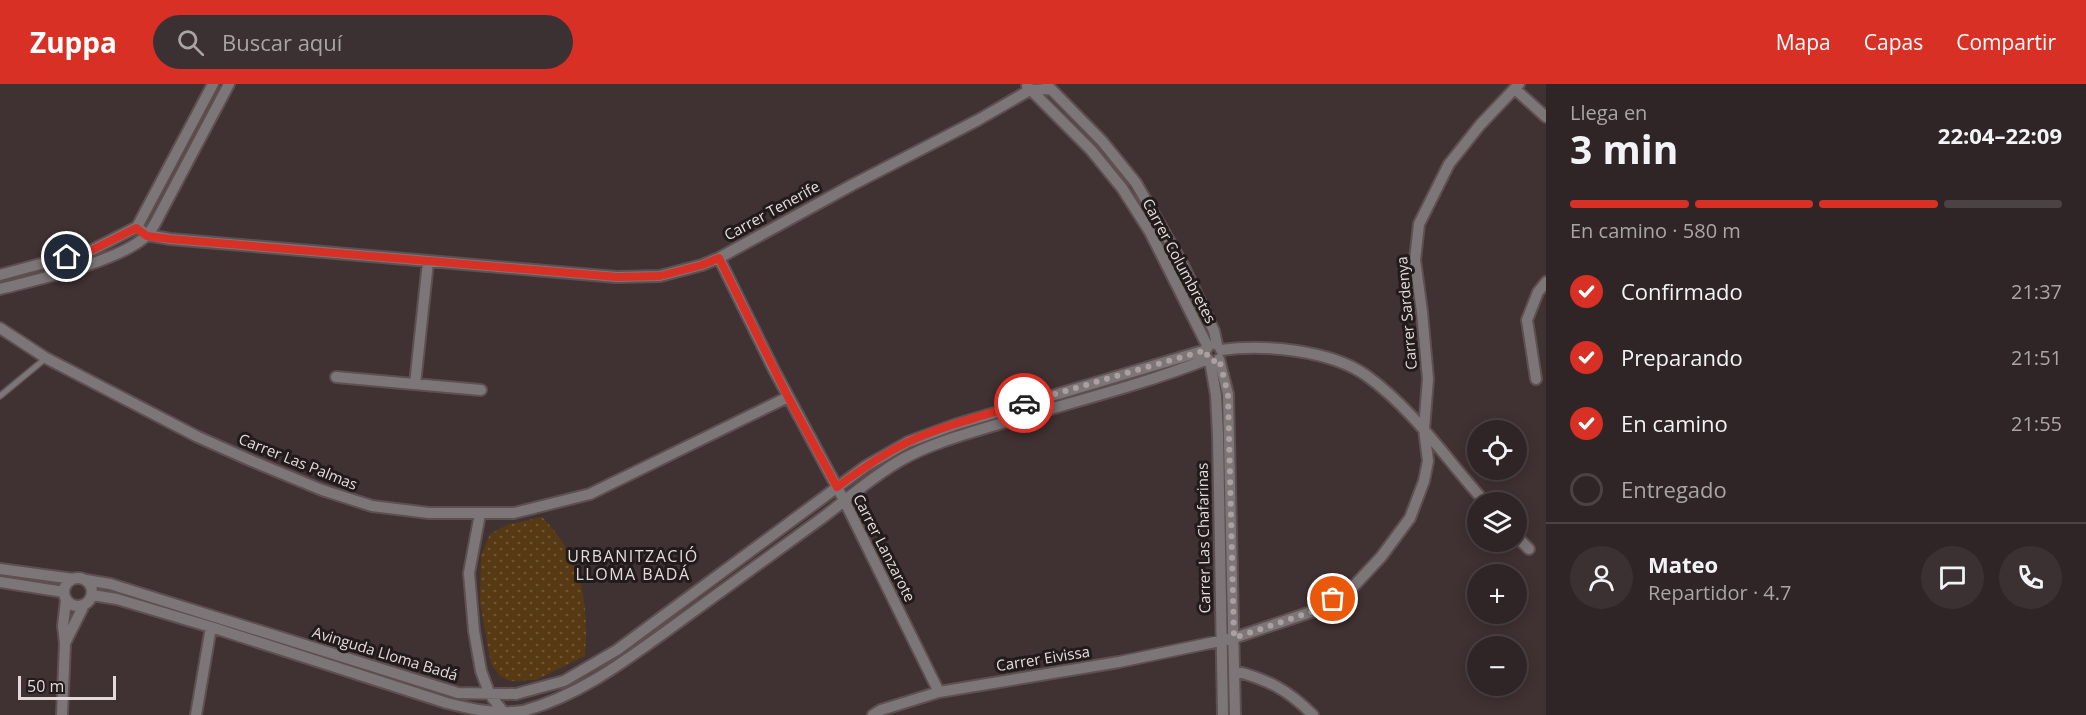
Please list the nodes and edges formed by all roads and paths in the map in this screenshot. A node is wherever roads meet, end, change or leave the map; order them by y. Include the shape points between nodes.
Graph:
1 (213, 84) edge
2 (229, 84) edge
3 (1048, 86) edge
4 (1517, 86) edge
5 (1028, 87) edge
6 (1546, 117) edge
7 (136, 228) junction
8 (147, 236) junction
9 (719, 258) junction
10 (428, 262) junction
11 (0, 275) edge
12 (1546, 282) edge
13 (0, 289) edge
14 (0, 328) edge
15 (1213, 353) junction
16 (46, 358) junction
17 (336, 377) dead end
18 (1536, 379) dead end
19 (415, 384) junction
20 (481, 390) dead end
21 (0, 396) edge
22 (788, 397) junction
23 (1424, 429) junction
24 (837, 487) junction
25 (1476, 492) edge
26 (845, 502) junction
27 (480, 514) junction
28 (0, 569) edge
29 (73, 579) junction
30 (86, 580) junction
31 (0, 582) edge
32 (92, 595) junction
33 (65, 596) junction
34 (84, 605) junction
35 (211, 627) junction
36 (1234, 638) junction
37 (1221, 641) junction
38 (65, 643) junction
39 (1235, 671) junction
40 (939, 692) junction
41 (490, 695) junction
42 (505, 714) edge
43 (62, 715) edge
44 (196, 715) edge
45 (873, 715) edge
46 (1223, 715) edge
47 (1235, 715) edge
48 (1313, 715) edge

1 - 7 street
2 - 8 street
3 - 5 street
3 - 15 street, Carrer Columbretes via 1102,141 1136,183 1183,265 1214,332
4 - 6 street
4 - 23 street, Carrer Sardenya via 1449,164 1419,224 1415,260 1428,379
5 - 9 street, Carrer Tenerife via 978,120
5 - 15 street, Carrer Columbretes via 1091,150 1122,188 1150,232
7 - 8 street
7 - 11 street via 92,250
8 - 10 street, Carrer Tenerife
8 - 13 street via 94,262
9 - 10 street, Carrer Tenerife via 660,276 617,277
9 - 22 street, Carrer Lanzarote
10 - 19 street
12 - 18 street via 1527,320
14 - 16 street, Carrer Las Palmas
15 - 23 street via 1247,347 1326,356 1365,374 1393,396
15 - 24 street, Avinguda Lloma Badá via 975,418 918,438
15 - 26 street, Avinguda Lloma Badá via 1163,375 933,445 903,459
15 - 36 street, Carrer Las Chafarinas via 1228,394
15 - 37 street, Carrer Las Chafarinas
16 - 21 lane
16 - 27 street, Carrer Las Palmas via 198,436 322,490 372,506
17 - 19 street
19 - 20 street
22 - 24 street, Carrer Lanzarote
22 - 27 street, Carrer Las Palmas via 590,494 514,513
23 - 25 street
23 - 36 street, Carrer Sardenya via 1428,461 1410,518 1353,588 1314,611
24 - 26 street, Carrer Lanzarote
24 - 41 street, Avinguda Lloma Badá via 617,650 564,681 516,694
26 - 40 street, Carrer Lanzarote
26 - 42 street, Avinguda Lloma Badá via 612,670 570,694
27 - 41 street via 469,573 474,631
28 - 29 street
29 - 30 street
29 - 33 street via 66,584
30 - 32 street
30 - 41 street, Avinguda Lloma Badá via 110,584 458,693
31 - 33 street
32 - 34 street
32 - 35 street, Avinguda Lloma Badá
33 - 34 street via 75,606
33 - 38 street
34 - 38 street
35 - 42 street, Avinguda Lloma Badá via 447,703
35 - 44 street
36 - 37 street, Carrer Eivissa
36 - 39 street, Carrer Las Chafarinas
37 - 40 street, Carrer Eivissa
37 - 46 street, Carrer Las Chafarinas
38 - 43 street
39 - 47 street, Carrer Las Chafarinas
39 - 48 street via 1261,678 1295,697
40 - 45 street, Carrer Eivissa
41 - 42 street

